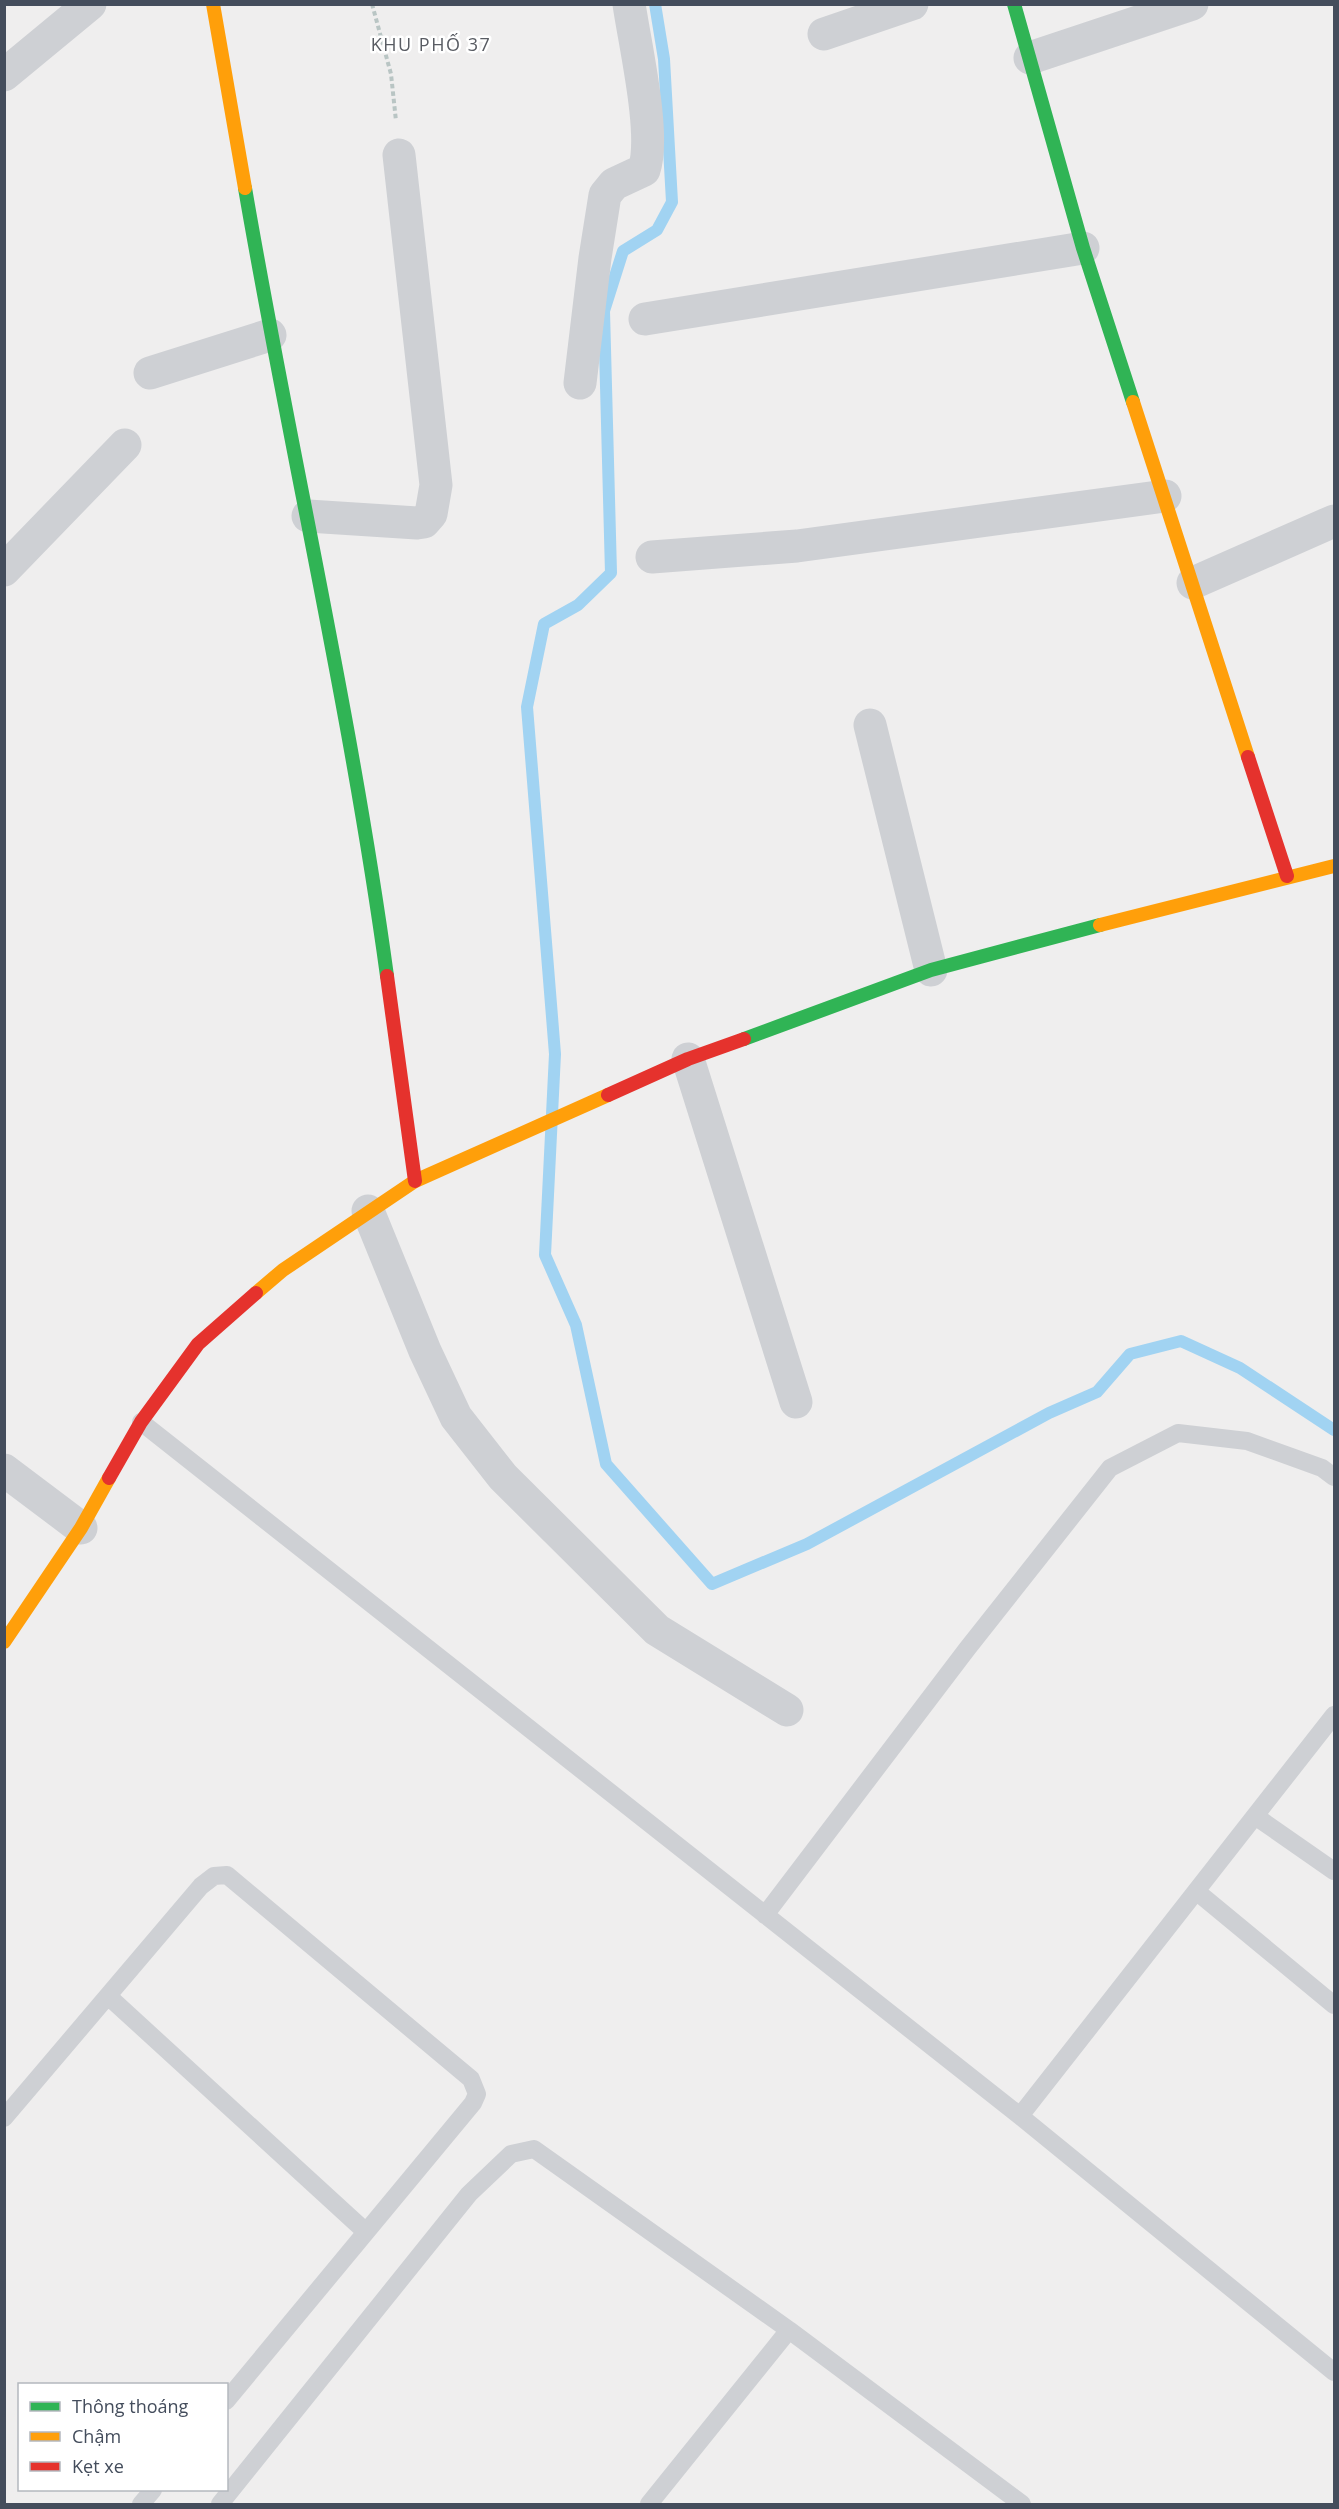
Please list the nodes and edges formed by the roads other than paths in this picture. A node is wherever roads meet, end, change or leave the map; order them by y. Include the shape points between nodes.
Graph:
1 (90, 4) edge
2 (213, 4) edge
3 (629, 4) edge
4 (912, 4) edge
5 (1014, 4) edge
6 (1192, 4) edge
7 (824, 34) dead end
8 (1030, 58) junction
9 (4, 75) edge
10 (399, 155) road end
11 (1083, 248) junction
12 (645, 319) dead end
13 (270, 334) junction
14 (150, 373) dead end
15 (580, 383) dead end
16 (125, 445) dead end
17 (1165, 496) junction
18 (308, 516) junction
19 (1335, 521) edge
20 (652, 557) dead end
21 (4, 570) edge
22 (1193, 583) junction
23 (870, 725) dead end
24 (1335, 866) edge
25 (1287, 876) junction
26 (931, 970) junction
27 (688, 1059) junction
28 (415, 1181) junction
29 (368, 1211) junction
30 (795, 1402) dead end
31 (141, 1422) junction
32 (4, 1470) edge
33 (1335, 1477) edge
34 (81, 1528) junction
35 (4, 1642) edge
36 (787, 1710) dead end
37 (1335, 1714) edge
38 (1254, 1816) junction
39 (1335, 1871) edge
40 (1196, 1891) junction
41 (765, 1915) junction
42 (108, 1996) junction
43 (1335, 2005) edge
44 (1020, 2115) junction
45 (4, 2118) edge
46 (366, 2232) junction
47 (789, 2330) junction
48 (1335, 2372) edge
49 (228, 2399) edge
50 (152, 2491) edge
51 (141, 2505) edge
52 (220, 2505) edge
53 (649, 2505) edge
54 (1022, 2505) edge

1 - 9 street
2 - 13 street
3 - 15 street via 648,133 648,159 644,170 614,184 605,195
4 - 7 street
5 - 8 street
6 - 8 street
8 - 11 street
10 - 18 street via 436,485 431,514 417,523
11 - 12 street
11 - 17 street
13 - 14 street
13 - 18 street
16 - 21 street
17 - 20 street via 797,546
17 - 22 street
18 - 28 street via 377,904
19 - 22 street
22 - 25 street
23 - 26 street
24 - 25 street
25 - 26 street
26 - 27 street
27 - 28 street
27 - 30 street
28 - 29 street
29 - 31 street via 283,1269 198,1344
29 - 36 street via 456,1417 503,1477 657,1630
31 - 34 street
31 - 41 lane
32 - 34 street
33 - 41 lane via 1322,1468 1247,1441 1178,1433 1110,1468
34 - 35 street
37 - 38 lane
38 - 39 lane
38 - 40 lane
40 - 43 lane
40 - 44 lane
41 - 44 lane
42 - 45 lane
42 - 46 lane
42 - 46 lane via 201,1886 214,1876 227,1875 471,2079 477,2094 473,2103
44 - 48 lane
46 - 49 lane
47 - 52 lane via 534,2149 511,2154 469,2194
47 - 53 lane
47 - 54 lane
50 - 51 lane

